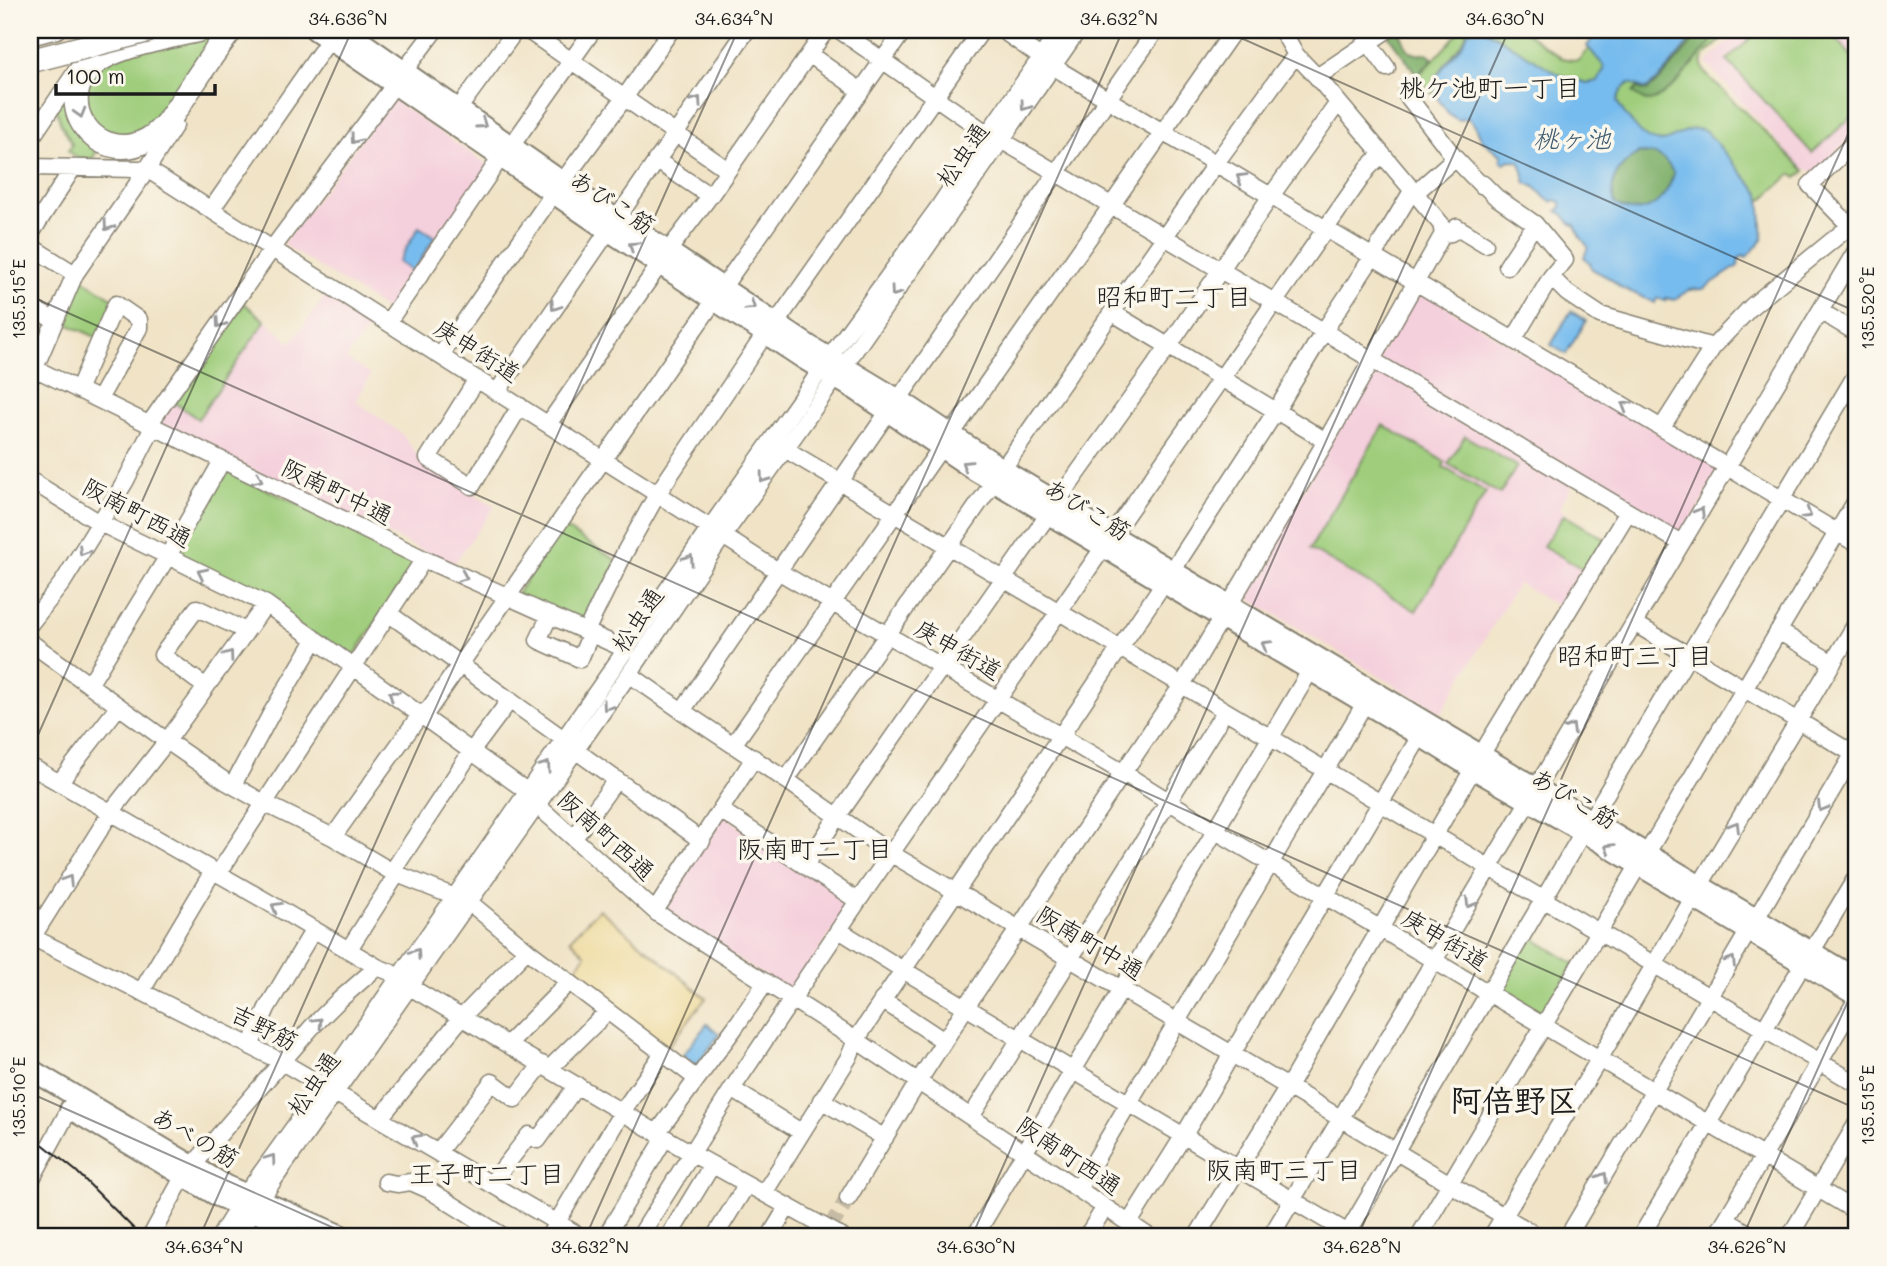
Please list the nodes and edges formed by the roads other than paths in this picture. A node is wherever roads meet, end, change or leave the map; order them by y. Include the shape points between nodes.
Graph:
1 (57, 30) edge
2 (85, 30) edge
3 (150, 30) edge
4 (199, 30) edge
5 (230, 30) edge
6 (240, 30) edge
7 (435, 30) edge
8 (516, 30) edge
9 (527, 30) edge
10 (593, 30) edge
11 (671, 30) edge
12 (747, 30) edge
13 (826, 30) edge
14 (839, 30) edge
15 (904, 30) edge
16 (982, 30) edge
17 (1002, 30) edge
18 (1060, 30) edge
19 (1078, 30) edge
20 (1156, 30) edge
21 (1234, 30) edge
22 (1282, 30) edge
23 (1387, 30) edge
24 (330, 33) edge
25 (30, 37) edge
26 (92, 40) edge
27 (1368, 42) junction
28 (30, 46) edge
29 (809, 54) junction
30 (1296, 55) junction
31 (30, 61) edge
32 (882, 61) junction
33 (571, 62) junction
34 (1047, 62) junction
35 (30, 66) edge
36 (1387, 68) dead end
37 (1317, 77) junction
38 (400, 78) junction
39 (861, 91) junction
40 (1406, 94) dead end
41 (625, 97) junction
42 (934, 98) junction
43 (1108, 99) junction
44 (1338, 103) junction
45 (459, 108) junction
46 (1163, 132) junction
47 (674, 133) junction
48 (994, 137) junction
49 (1857, 139) edge
50 (30, 140) edge
51 (507, 151) junction
52 (1381, 155) junction
53 (1455, 158) junction
54 (656, 160) junction
55 (1216, 163) junction
56 (30, 167) edge
57 (73, 168) junction
58 (146, 170) junction
59 (728, 170) junction
60 (1056, 173) junction
61 (558, 188) junction
62 (1415, 193) junction
63 (709, 196) junction
64 (1271, 196) junction
65 (1110, 206) junction
66 (211, 210) junction
67 (612, 224) junction
68 (1535, 224) junction
69 (1326, 228) junction
70 (1854, 230) edge
71 (1443, 234) junction
72 (30, 236) edge
73 (1166, 239) junction
74 (1485, 244) dead end
75 (30, 246) edge
76 (272, 249) junction
77 (1857, 249) edge
78 (1373, 256) junction
79 (664, 258) junction
80 (1507, 266) dead end
81 (1220, 271) junction
82 (75, 274) junction
83 (1551, 277) junction
84 (1416, 281) junction
85 (718, 294) junction
86 (1274, 302) junction
87 (30, 307) edge
88 (1820, 311) junction
89 (1112, 313) junction
90 (54, 320) junction
91 (388, 323) junction
92 (770, 329) junction
93 (1324, 331) junction
94 (1857, 333) edge
95 (1514, 339) junction
96 (1168, 346) junction
97 (1713, 347) junction
98 (441, 355) junction
99 (1372, 359) junction
100 (833, 368) junction
101 (1857, 373) edge
102 (31, 374) edge
103 (1221, 378) junction
104 (477, 379) junction
105 (78, 390) junction
106 (497, 391) junction
107 (99, 399) junction
108 (520, 406) junction
109 (893, 406) junction
110 (1276, 411) junction
111 (549, 423) junction
112 (1662, 427) junction
113 (153, 428) junction
114 (1326, 441) junction
115 (946, 442) junction
116 (785, 449) junction
117 (603, 458) junction
118 (222, 461) junction
119 (1727, 466) junction
120 (999, 476) junction
121 (30, 480) edge
122 (839, 481) junction
123 (658, 493) junction
124 (1783, 499) junction
125 (1857, 499) edge
126 (1052, 509) junction
127 (1628, 512) junction
128 (894, 514) junction
129 (100, 523) junction
130 (717, 532) junction
131 (1838, 532) junction
132 (1108, 542) junction
133 (1681, 543) junction
134 (1857, 544) edge
135 (949, 547) junction
136 (168, 556) junction
137 (424, 559) junction
138 (778, 570) junction
139 (1168, 578) junction
140 (1004, 579) junction
141 (508, 596) junction
142 (833, 602) junction
143 (266, 604) junction
144 (1059, 612) junction
145 (1226, 612) junction
146 (388, 613) junction
147 (550, 615) junction
148 (1857, 622) edge
149 (1634, 623) junction
150 (30, 624) edge
151 (246, 631) junction
152 (1778, 631) junction
153 (589, 632) junction
154 (889, 635) junction
155 (315, 640) junction
156 (30, 642) edge
157 (1120, 648) junction
158 (627, 650) junction
159 (1689, 656) junction
160 (1833, 663) junction
161 (459, 664) junction
162 (352, 666) junction
163 (942, 666) junction
164 (1310, 671) junction
165 (629, 674) junction
166 (89, 685) junction
167 (1182, 685) junction
168 (205, 687) junction
169 (1745, 688) junction
170 (510, 700) junction
171 (999, 700) junction
172 (1365, 703) junction
173 (119, 706) junction
174 (681, 711) junction
175 (1226, 711) junction
176 (420, 715) junction
177 (1798, 721) junction
178 (1060, 736) junction
179 (1420, 736) junction
180 (1271, 738) junction
181 (167, 741) junction
182 (570, 745) junction
183 (733, 745) junction
184 (471, 752) junction
185 (1856, 752) edge
186 (754, 758) junction
187 (1477, 762) junction
188 (30, 766) edge
189 (1325, 770) junction
190 (1122, 772) junction
191 (616, 780) junction
192 (786, 780) junction
193 (59, 783) junction
194 (233, 785) junction
195 (1533, 794) junction
196 (533, 798) junction
197 (1168, 801) junction
198 (264, 803) junction
199 (1381, 803) junction
200 (722, 811) junction
201 (111, 812) junction
202 (837, 817) junction
203 (1587, 826) junction
204 (1216, 831) junction
205 (1435, 836) junction
206 (333, 837) junction
207 (574, 838) junction
208 (702, 841) junction
209 (890, 853) junction
210 (1642, 859) junction
211 (1271, 863) junction
212 (805, 866) junction
213 (1490, 868) junction
214 (216, 873) junction
215 (395, 873) junction
216 (1857, 876) edge
217 (956, 891) junction
218 (1697, 891) junction
219 (1326, 895) junction
220 (462, 900) junction
221 (1544, 900) junction
222 (858, 901) junction
223 (655, 911) junction
224 (1752, 925) junction
225 (1381, 927) junction
226 (1019, 928) junction
227 (313, 929) junction
228 (839, 930) junction
229 (1600, 933) junction
230 (31, 938) edge
231 (349, 949) junction
232 (527, 950) junction
233 (1807, 957) junction
234 (1072, 959) junction
235 (1435, 960) junction
236 (1654, 965) junction
237 (377, 967) junction
238 (903, 970) junction
239 (1857, 979) edge
240 (569, 982) junction
241 (766, 982) junction
242 (404, 983) junction
243 (1122, 989) junction
244 (141, 992) junction
245 (1489, 992) junction
246 (1709, 997) junction
247 (1857, 998) edge
248 (793, 999) junction
249 (882, 1000) junction
250 (966, 1007) junction
251 (607, 1012) junction
252 (462, 1017) junction
253 (1178, 1021) junction
254 (1545, 1025) junction
255 (1764, 1029) junction
256 (1020, 1039) junction
257 (856, 1040) junction
258 (944, 1041) junction
259 (508, 1044) junction
260 (250, 1045) junction
261 (663, 1053) junction
262 (1232, 1054) junction
263 (1600, 1058) junction
264 (282, 1062) junction
265 (1820, 1062) junction
266 (546, 1066) junction
267 (30, 1069) edge
268 (1074, 1071) junction
269 (697, 1079) junction
270 (918, 1082) junction
271 (30, 1084) edge
272 (1857, 1084) edge
273 (577, 1085) junction
274 (1288, 1087) junction
275 (330, 1089) junction
276 (732, 1089) junction
277 (1654, 1090) junction
278 (821, 1100) junction
279 (73, 1103) junction
280 (1129, 1103) junction
281 (622, 1112) junction
282 (971, 1117) junction
283 (380, 1118) junction
284 (1341, 1119) junction
285 (1709, 1122) junction
286 (1857, 1123) edge
287 (801, 1132) junction
288 (661, 1135) junction
289 (1184, 1135) junction
290 (885, 1138) junction
291 (438, 1152) junction
292 (1396, 1152) junction
293 (691, 1153) junction
294 (1025, 1153) junction
295 (1764, 1157) junction
296 (712, 1165) junction
297 (1238, 1167) junction
298 (188, 1172) junction
299 (30, 1182) edge
300 (386, 1182) dead end
301 (491, 1184) junction
302 (747, 1184) junction
303 (1450, 1184) junction
304 (1819, 1188) junction
305 (1078, 1189) junction
306 (764, 1193) junction
307 (848, 1198) tunnel mouth
308 (1293, 1200) junction
309 (249, 1203) junction
310 (788, 1206) junction
311 (1105, 1207) junction
312 (1857, 1212) edge
313 (1504, 1216) junction
314 (1726, 1220) junction
315 (1129, 1223) junction
316 (553, 1229) edge
317 (1347, 1234) edge
318 (151, 1236) edge
319 (220, 1236) edge
320 (237, 1236) edge
321 (310, 1236) edge
322 (344, 1236) edge
323 (503, 1236) edge
324 (580, 1236) edge
325 (606, 1236) edge
326 (640, 1236) edge
327 (669, 1236) edge
328 (715, 1236) edge
329 (770, 1236) edge
330 (841, 1236) edge
331 (975, 1236) edge
332 (1087, 1236) edge
333 (1147, 1236) edge
334 (1197, 1236) edge
335 (1271, 1236) edge
336 (1419, 1236) edge
337 (1492, 1236) edge
338 (1537, 1236) edge
339 (1568, 1236) edge
340 (1641, 1236) edge
341 (1716, 1236) edge
342 (1753, 1236) edge
343 (1790, 1236) edge

1 - 25 street
2 - 26 street
3 - 31 highway, bridge
4 -> 5 highway via 129,48 93,64 82,78 76,108 90,135 120,147 148,140 164,127
6 - 58 street
7 - 38 street
8 - 45 street
9 - 33 street
10 - 33 street
11 - 41 street
47 -> 12 street
13 - 29 street
14 - 32 street
15 - 32 street
16 - 42 street
17 - 34 street
18 - 34 street, 松虫通
19 - 34 street, 松虫通
20 - 43 street
21 - 46 street
22 - 30 street
23 - 27 street
24 - 38 main road, あびこ筋
24 - 66 street
26 - 28 highway
26 - 35 street
26 - 50 street
27 - 36 street
27 - 37 street
29 - 39 street
29 - 59 street
30 - 37 street
30 - 55 street
32 - 39 street
32 - 42 street
33 - 41 street
33 - 51 street
34 - 43 street
34 - 48 street, 松虫通
37 - 44 street
38 - 45 main road, あびこ筋
38 - 51 main road, あびこ筋
38 -> 76 street
39 - 85 street
40 - 53 street
41 - 47 street
41 - 61 street
42 - 48 street
42 - 92 street
43 - 46 street
43 - 60 street
44 - 52 street
44 - 64 street
45 -> 51 main road, あびこ筋
46 - 55 street
46 - 65 street
47 - 54 street
47 - 59 street
48 - 60 street
48 - 100 street, 松虫通 via 939,208
49 - 70 street via 1810,185
51 - 61 main road, あびこ筋
51 - 91 street
52 - 62 street
52 - 69 street
53 - 62 street
53 - 68 street via 1481,185
54 - 63 street
54 - 67 street
64 -> 55 street
55 - 73 street
56 - 57 street
57 - 58 street
57 - 72 street
58 - 66 street, 庚申街道
58 -> 82 street
59 - 63 street
60 - 65 street
60 - 109 street
61 - 67 main road, あびこ筋
61 - 98 street
62 - 71 street via 1443,226
62 - 78 street
63 - 79 street
64 - 69 street
64 - 81 street
65 - 73 street
65 - 115 street
66 - 76 street, 庚申街道
67 - 79 main road, あびこ筋
67 -> 106 street
68 - 80 street
68 - 83 street via 1565,260
69 - 78 street
69 - 86 street
70 - 97 street via 1752,306
71 - 74 street via 1457,227
71 - 84 street
73 - 81 street
73 - 89 street
75 - 82 street
76 - 91 street, 庚申街道
76 -> 113 street via 152,420
77 - 88 street
78 - 84 street
78 - 93 street
79 - 85 main road, あびこ筋
79 - 111 street
81 - 86 street
81 - 96 street
82 - 90 street
83 - 95 street
83 - 97 street via 1601,315
84 - 95 street
84 - 99 street
85 - 92 main road, あびこ筋
85 - 117 street
86 - 93 street
86 - 103 street
87 - 90 street
88 - 94 street
88 - 119 street
89 - 96 street
89 - 120 street
90 - 102 street
91 - 98 street, 庚申街道
92 - 100 main road, あびこ筋
92 - 123 street
93 - 99 street
93 - 110 street
112 -> 95 street
96 - 103 street
96 - 126 street
97 - 112 street
98 - 104 street, 庚申街道
99 - 114 street
99 - 127 street
100 - 109 main road, あびこ筋
100 - 116 street, 松虫通
100 - 130 street, 松虫通
101 - 124 street
102 - 105 street, 阪南町中通 via 40,371
103 - 110 street
103 - 132 street
104 - 106 street, 庚申街道
104 - 108 street via 428,458 472,486
105 - 107 street, 阪南町中通
105 - 107 street via 116,304 139,320 139,328
106 - 108 street, 庚申街道
107 - 113 street, 阪南町中通
108 - 111 street, 庚申街道
109 - 115 main road, あびこ筋
109 - 122 street
110 - 114 street
110 - 139 street
111 - 117 street, 庚申街道
112 - 119 street
113 - 118 street, 阪南町中通
113 - 129 street
114 - 145 street
115 - 120 main road, あびこ筋
115 - 128 street
116 - 122 street
116 -> 130 street, 松虫通
117 - 123 street, 庚申街道
117 - 141 street
118 - 136 street
118 -> 137 street, 阪南町中通
119 - 124 street
133 -> 119 street
120 - 126 main road, あびこ筋
120 - 135 street
121 - 129 street, 阪南町西通
122 - 128 street
122 - 138 street
123 - 130 street, 庚申街道
123 - 153 street
124 -> 131 street
124 - 159 street
125 - 131 street
126 - 132 main road, あびこ筋
126 - 140 street
127 - 133 street
127 - 187 street
128 - 135 street
128 - 142 street
129 - 136 street, 阪南町西通
129 -> 150 street
130 - 138 street, 庚申街道
158 -> 130 street, 松虫通
130 - 165 street, 松虫通
131 - 134 street
131 - 152 street
132 - 139 main road, あびこ筋
132 - 144 street
133 - 149 street
135 - 140 street
135 - 154 street
143 -> 136 street, 阪南町西通
136 - 166 street
137 -> 141 street, 阪南町中通
137 - 146 street
138 - 142 street, 庚申街道
138 - 174 street
139 - 145 main road, あびこ筋
139 - 157 street
140 - 144 street
140 - 163 street
141 - 147 street, 阪南町中通
141 - 161 street
142 - 154 street, 庚申街道
142 - 183 street
143 - 151 street
143 - 155 street, 阪南町西通
144 - 157 street
144 - 171 street
164 -> 145 main road, あびこ筋
145 - 167 street
145 - 187 main road, あびこ筋
146 - 161 street
146 - 162 street
147 - 153 street, 阪南町中通
147 - 153 street via 538,640 580,659
148 - 160 street
149 - 159 street
195 -> 149 street
168 -> 151 street
151 - 168 street via 197,608 162,655
152 - 160 street
152 - 169 street
153 - 158 street, 阪南町中通
154 - 163 street, 庚申街道
154 - 192 street
155 - 162 street, 阪南町西通
155 - 194 street
156 - 166 street
157 - 167 street
157 - 178 street
158 - 182 street, 松虫通
159 - 169 street
159 - 203 street
160 - 177 street
161 - 170 street
161 - 176 street via 429,709
176 -> 162 street, 阪南町西通
162 - 198 street
163 - 171 street, 庚申街道
163 - 202 street
164 - 172 main road, あびこ筋
164 - 180 street
165 - 174 street, 阪南町中通
165 -> 182 street, 松虫通
166 - 173 street
167 - 175 street
167 - 190 street
168 - 181 street
169 - 177 street
169 - 210 street
170 - 182 street
170 - 184 street
171 - 178 street, 庚申街道
171 - 209 street
172 - 179 main road, あびこ筋
172 - 189 street
173 - 181 street
173 - 193 street
174 - 183 street, 阪南町中通
175 - 180 street
175 - 197 street
176 - 184 street, 阪南町西通
176 - 206 street
177 - 185 street
218 -> 177 street
178 - 190 street, 庚申街道
178 - 217 street
179 - 187 main road, あびこ筋
179 - 199 street
180 - 189 street
180 - 204 street
181 - 194 street
181 - 201 street
182 - 191 street
182 - 196 street, 松虫通
183 - 186 street, 阪南町中通
184 - 196 street, 阪南町西通
184 - 215 street
185 -> 224 street
186 - 192 street, 阪南町中通
186 - 200 street
187 - 195 main road, あびこ筋
187 - 205 street
188 - 193 street
189 - 199 street
189 - 211 street
190 - 197 street, 庚申街道
190 - 226 street
191 - 207 street
191 - 208 street
192 - 202 street, 阪南町中通
193 - 201 street
194 - 198 street
195 - 203 main road, あびこ筋
195 - 213 street
196 - 207 street, 阪南町西通
196 - 220 street, 松虫通
197 - 204 street, 庚申街道
197 - 234 street
198 - 206 street
198 - 214 street
199 - 205 street
199 - 219 street
200 - 208 street
200 - 212 street
201 - 214 street
230 -> 201 street
202 - 209 street, 阪南町中通
202 - 212 street
203 - 210 main road, あびこ筋
203 - 221 street
204 - 211 street, 庚申街道
204 - 243 street
205 - 213 street
205 - 225 street
206 - 215 street
207 - 223 street, 阪南町西通
208 - 223 street
209 - 217 street, 阪南町中通
209 - 222 street
210 - 218 main road, あびこ筋
210 - 229 street
211 - 219 street, 庚申街道
211 - 253 street
212 - 222 street
213 - 221 street
213 -> 235 street
227 -> 214 street
214 - 244 street
215 - 220 street
215 - 231 street
216 - 233 street
217 - 226 street, 阪南町中通
217 - 238 street
218 - 224 main road, あびこ筋
218 - 236 street
219 - 225 street, 庚申街道
219 - 262 street
220 - 232 street
220 - 242 street, 松虫通
221 - 229 street
221 - 245 street
222 - 228 street
223 - 241 street, 阪南町西通
224 - 233 main road, あびこ筋
246 -> 224 street
225 - 235 street, 庚申街道
225 - 274 street
226 - 234 street, 阪南町中通
226 - 250 street
227 - 231 street
227 - 260 street
228 - 238 street
228 - 248 street
229 - 236 street
229 - 254 street
230 - 244 street, 吉野筋
231 - 237 street
232 - 240 street
232 - 252 street
233 - 239 main road, あびこ筋
233 - 247 main road, あびこ筋
233 - 255 street
234 - 243 street, 阪南町中通
234 - 256 street
235 - 245 street, 庚申街道
235 - 284 street
236 - 246 street
236 - 263 street
237 - 242 street
264 -> 237 street via 337,1002
238 - 249 street
238 - 250 street
240 - 251 street
240 - 259 street
241 - 248 street, 阪南町西通
241 - 269 street
242 - 252 street
242 - 275 street, 松虫通
243 - 253 street, 阪南町中通
243 - 268 street
244 - 260 street, 吉野筋
245 - 254 street, 庚申街道
245 - 292 street
246 - 255 street
246 - 277 street
247 - 265 street
248 - 257 street, 阪南町西通
248 - 276 street
249 - 257 street
249 - 258 street
250 - 256 street
250 - 258 street
251 - 261 street
251 - 266 street
252 - 259 street
252 - 283 street
253 - 262 street, 阪南町中通
253 - 280 street
254 - 263 street, 庚申街道
254 - 303 street
255 - 265 street
255 - 285 street
256 - 268 street
256 - 282 street
257 - 270 street, 阪南町西通
257 - 278 street
258 - 270 street
259 - 266 street
260 - 264 street, 吉野筋
261 - 269 street
261 - 281 street
262 - 274 street, 阪南町中通
262 - 289 street
263 - 277 street, 庚申街道
263 - 313 street
264 - 275 street, 吉野筋
264 - 298 street
265 - 272 street
265 - 295 street
266 - 273 street
266 - 291 street via 514,1100 492,1082
267 - 279 main road, あべの筋
268 - 280 street
268 - 294 street
269 - 288 street
270 - 282 street, 阪南町西通
270 - 290 street
271 - 279 main road, あべの筋
273 - 281 street
273 - 301 street via 538,1140 529,1135
274 - 284 street, 阪南町中通
274 - 297 street
275 - 283 street, 吉野筋
275 - 309 street, 松虫通
276 - 287 street
276 - 293 street
277 - 285 street, 庚申街道
339 -> 277 street
278 - 287 street
278 - 290 street
279 - 298 main road, あべの筋
279 - 299 street
280 - 289 street
280 - 305 street
281 - 288 street
281 - 316 street
282 - 294 street, 阪南町西通
291 -> 283 street, 吉野筋
284 - 292 street, 阪南町中通
284 - 308 street
285 - 295 street, 庚申街道
285 - 340 street
286 - 304 street
287 - 306 street
288 - 293 street
288 - 325 street
289 - 297 street
289 - 315 street
290 - 307 street
291 - 301 street, 吉野筋
292 - 303 street, 阪南町中通
292 - 317 street
293 - 296 street
293 - 326 street
294 - 305 street, 阪南町西通
294 - 331 street
295 - 304 street, 庚申街道
295 - 314 street
296 - 302 street
296 - 327 street
297 - 308 street
297 - 334 street
298 - 309 main road, あべの筋 via 225,1185
298 - 318 street
300 - 323 street via 411,1182 429,1190
301 - 316 street, 吉野筋
302 - 306 street
302 - 328 street
303 - 313 street, 阪南町中通
303 - 336 street
304 - 312 street, 庚申街道
304 - 343 street
305 - 311 street, 阪南町西通
306 - 310 street
308 - 317 street
308 - 335 street
309 - 319 street, 松虫通
309 - 320 street, 松虫通
309 - 321 main road, あべの筋
309 - 322 main road, あべの筋
310 - 329 street
310 - 330 street
311 - 315 street, 阪南町西通
311 - 332 street
313 - 337 street
313 - 338 street, 阪南町中通
314 - 341 street
314 - 342 street
315 - 333 street, 阪南町西通
316 - 324 street, 吉野筋

